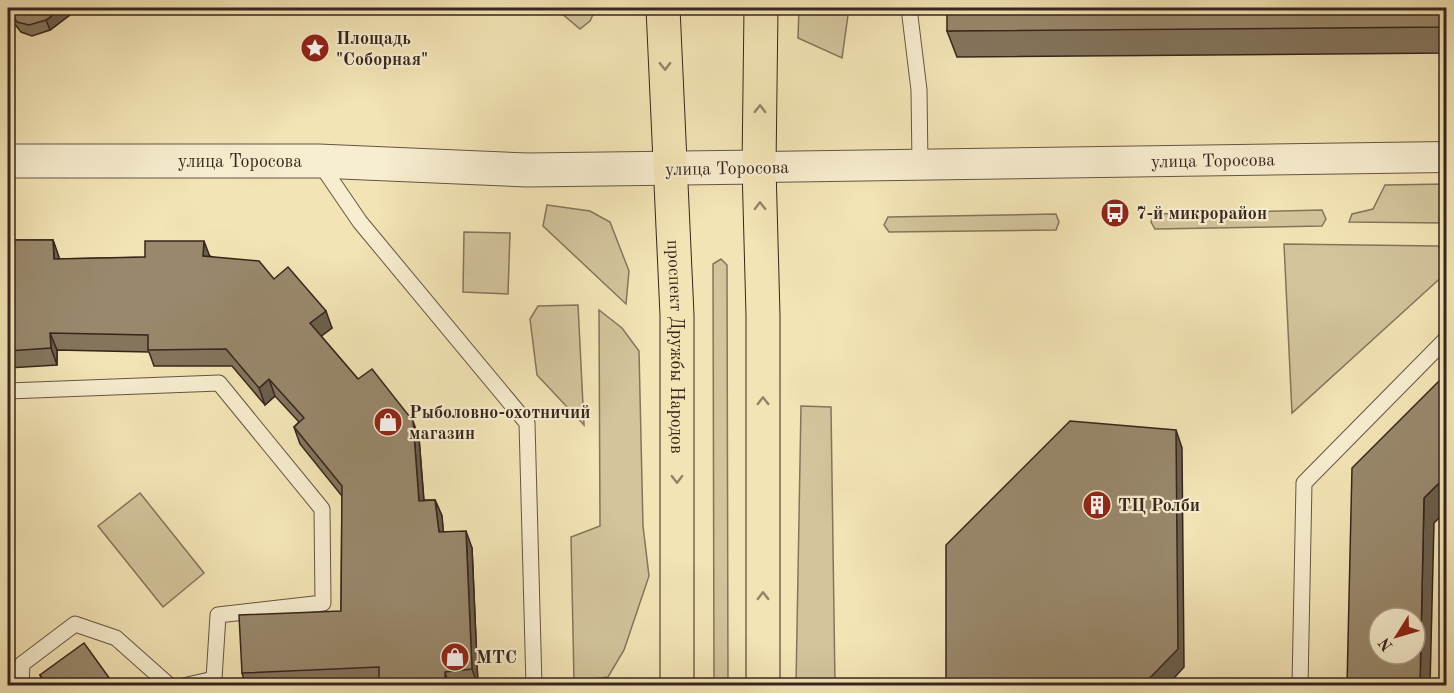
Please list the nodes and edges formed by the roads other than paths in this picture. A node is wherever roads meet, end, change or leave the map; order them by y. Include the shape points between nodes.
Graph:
1 (663, 8) edge
2 (760, 8) edge
3 (909, 8) edge
4 (1446, 157) edge
5 (8, 160) edge
6 (318, 161) junction
7 (920, 165) junction
8 (759, 167) junction
9 (669, 169) junction
10 (1446, 339) edge
11 (8, 391) edge
12 (21, 686) edge
13 (170, 686) edge
14 (183, 686) edge
15 (534, 686) edge
16 (677, 686) edge
17 (763, 686) edge
18 (1300, 686) edge

1 -> 9 main road, проспект Дружбы Народов
8 -> 2 main road
3 - 7 lane via 919,90
4 - 7 street, улица Торосова
5 - 6 street, улица Торосова
6 - 9 street, улица Торосова via 528,170
6 - 15 lane via 360,222 527,423
7 - 8 street, улица Торосова
8 - 9 street, улица Торосова
17 -> 8 main road
9 -> 16 main road, проспект Дружбы Народов via 677,315
10 - 18 lane via 1304,483
11 - 14 lane via 219,383 322,509 323,603 218,615 213,679
12 - 13 lane via 22,664 75,624 116,638

